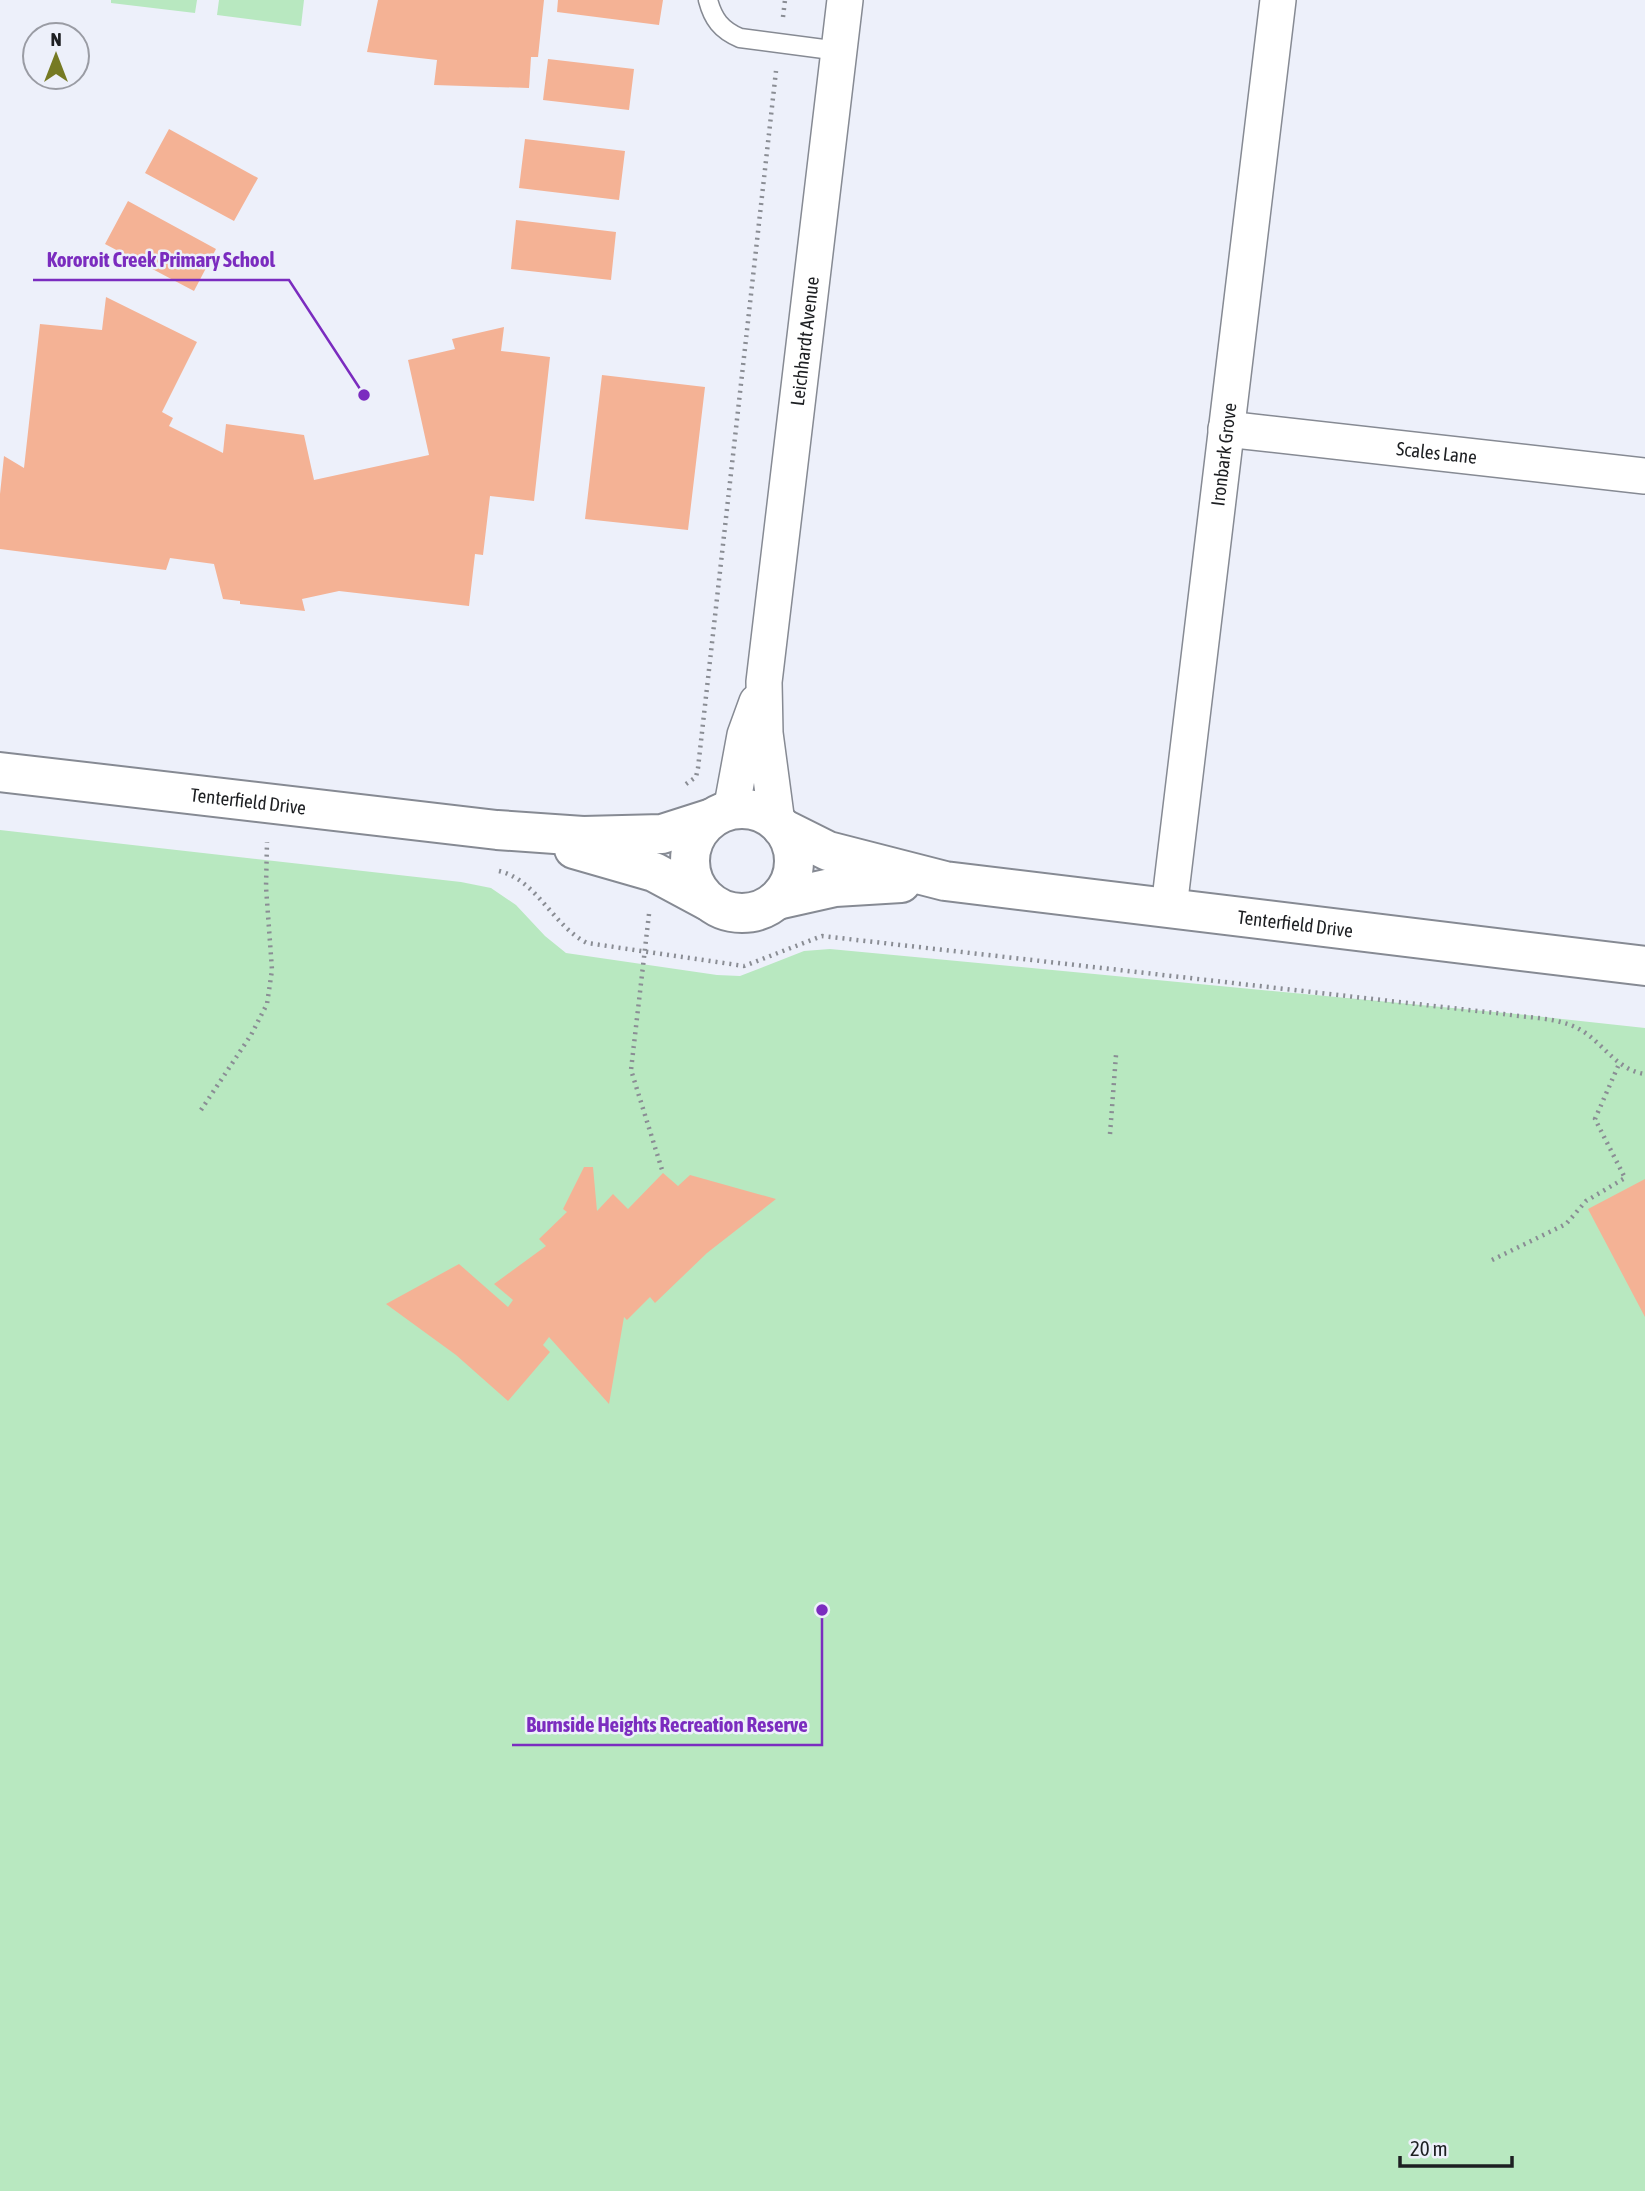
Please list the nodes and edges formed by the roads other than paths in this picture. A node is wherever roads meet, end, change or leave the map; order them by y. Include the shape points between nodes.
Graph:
1 (708, 0) edge
2 (845, 0) edge
3 (1278, 0) edge
4 (839, 51) junction
5 (1226, 429) junction
6 (1645, 476) edge
7 (764, 682) junction
8 (0, 772) edge
9 (721, 815) junction
10 (780, 825) junction
11 (497, 830) junction
12 (945, 881) junction
13 (777, 900) junction
14 (708, 901) junction
15 (1169, 908) junction
16 (1645, 966) edge

1 - 4 lane via 714,19 725,32 740,38
2 - 4 street, Leichhardt Avenue
3 - 5 street, Ironbark Grove
4 - 7 street, Leichhardt Avenue
5 - 6 street, Scales Lane
5 - 15 street, Ironbark Grove
7 - 9 street, Leichhardt Avenue
7 - 10 street, Leichhardt Avenue via 765,733
8 - 11 street, Tenterfield Drive
9 - 10 street via 753,810
9 - 11 street, Tenterfield Drive via 677,831 645,835
9 - 14 street via 697,836 690,859 691,874
10 - 12 street, Tenterfield Drive via 828,850
10 - 13 street via 793,847 795,863 792,880
11 - 14 street, Tenterfield Drive via 654,872
12 - 13 street, Tenterfield Drive via 859,883
12 - 15 street, Tenterfield Drive
13 - 14 street via 755,912 739,913
15 - 16 street, Tenterfield Drive

